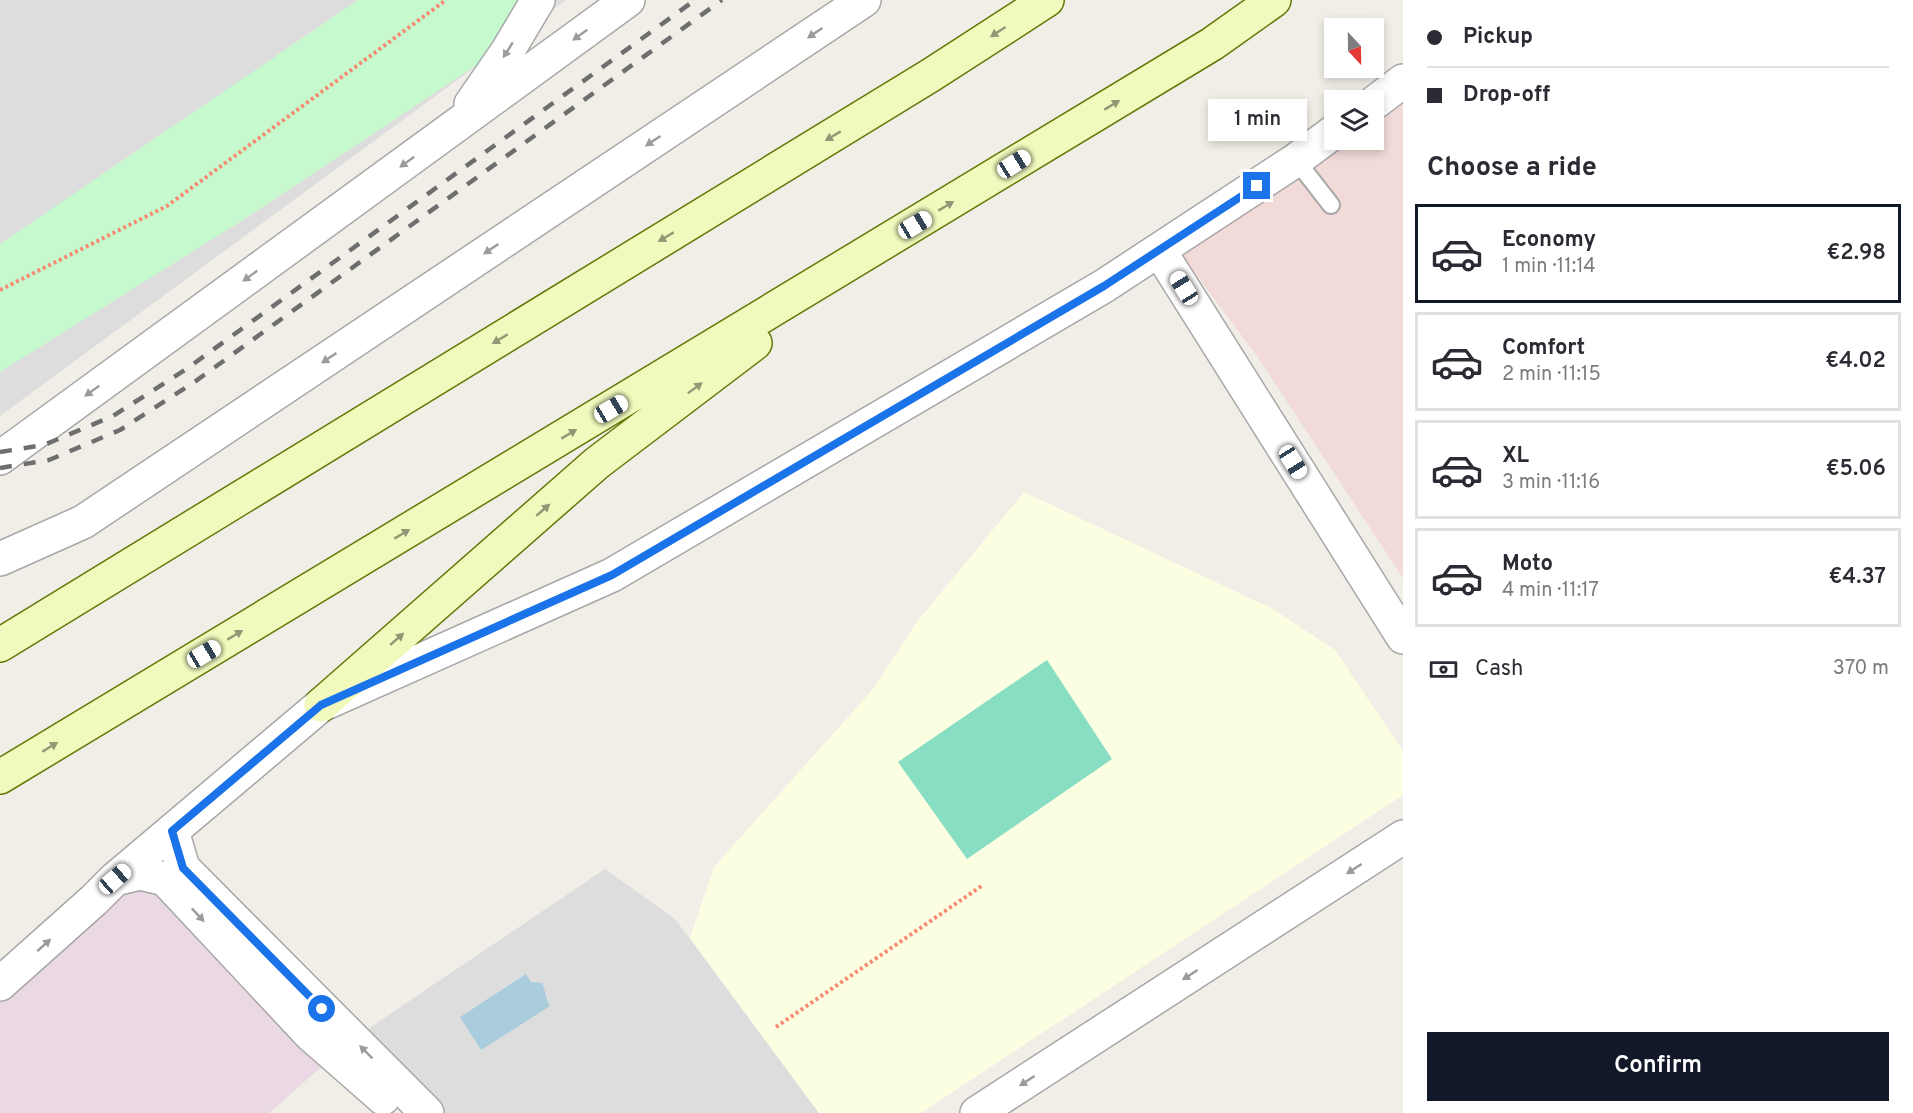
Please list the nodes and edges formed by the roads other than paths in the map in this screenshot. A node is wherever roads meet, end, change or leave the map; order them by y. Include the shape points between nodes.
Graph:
1 (538, 0) edge
2 (628, 0) edge
3 (864, 0) edge
4 (1047, 0) edge
5 (1274, 0) edge
6 (1403, 81) edge
7 (1384, 95) edge
8 (455, 127) junction
9 (1324, 139) edge
10 (1296, 160) junction
11 (1331, 205) dead end
12 (896, 237) junction
13 (1159, 250) junction
14 (0, 458) edge
15 (0, 559) edge
16 (1403, 637) edge
17 (0, 645) edge
18 (321, 705) junction
19 (0, 777) edge
20 (172, 831) junction
21 (1403, 837) edge
22 (115, 879) junction
23 (0, 984) edge
24 (400, 1113) edge
25 (427, 1113) edge
26 (977, 1113) edge

1 -> 8 street
2 -> 8 street
3 -> 15 street via 82,522
4 -> 17 main road via 921,82
12 -> 5 main road via 1212,44
6 - 7 street
8 -> 14 street
9 - 10 street
10 - 11 lane
10 - 13 street
18 -> 12 main road via 597,463
19 -> 12 main road
13 - 16 street
13 - 18 street via 612,575
18 - 20 street
20 - 22 street
25 -> 20 street via 183,868
21 -> 26 street
23 -> 22 street
22 -> 24 street via 140,873 165,879 310,1034

